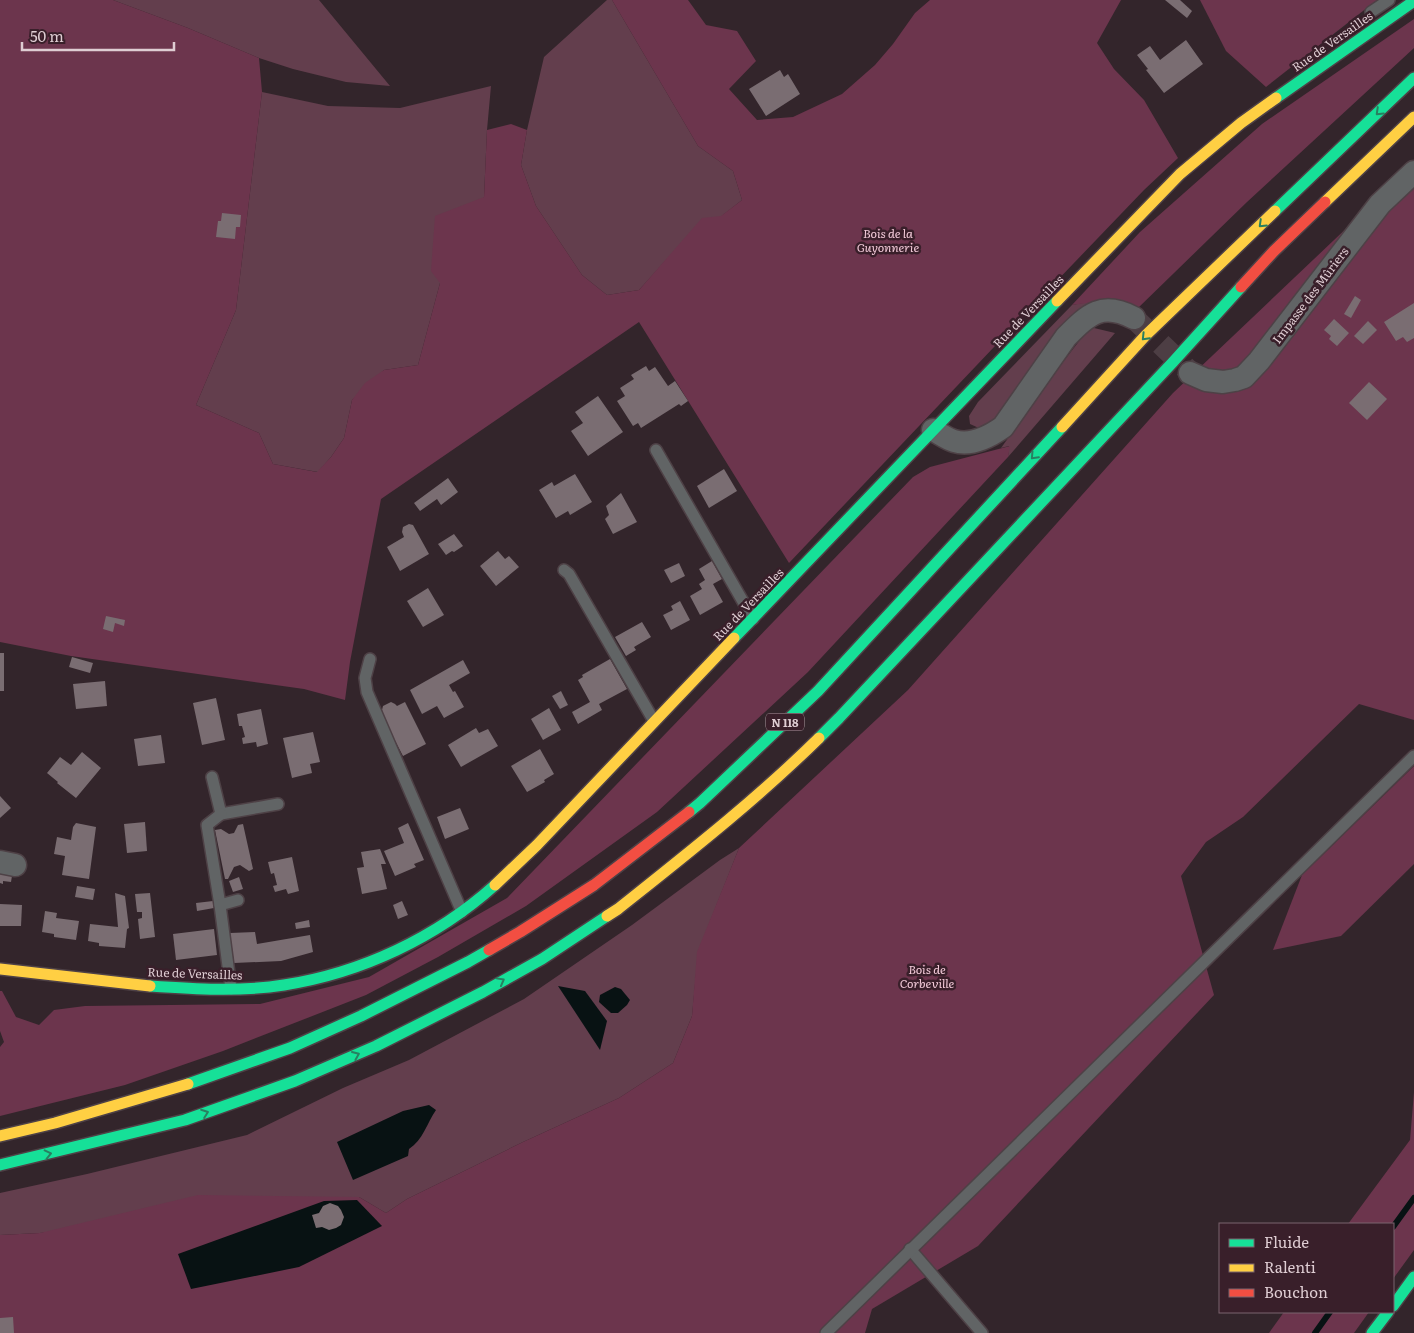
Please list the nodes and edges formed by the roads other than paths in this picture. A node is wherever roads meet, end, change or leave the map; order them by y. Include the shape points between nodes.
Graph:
1 (1389, 0) edge
2 (1414, 0) edge
3 (1371, 12) dead end
4 (1414, 78) edge
5 (1414, 117) edge
6 (1414, 172) edge
7 (1134, 318) tunnel mouth
8 (1190, 373) tunnel mouth
9 (932, 430) junction
10 (656, 450) dead end
11 (564, 570) dead end
12 (753, 619) junction
13 (370, 659) dead end
14 (655, 722) junction
15 (1414, 756) edge
16 (212, 777) dead end
17 (278, 804) dead end
18 (221, 814) junction
19 (238, 900) dead end
20 (220, 905) junction
21 (462, 912) junction
22 (0, 969) edge
23 (231, 989) junction
24 (0, 1136) edge
25 (0, 1165) edge
26 (910, 1249) junction
27 (1414, 1277) edge
28 (1394, 1305) edge
29 (1387, 1313) edge
30 (826, 1333) edge
31 (982, 1333) edge
32 (1372, 1333) edge

1 - 3 lane
2 - 9 main road, Rue de Versailles via 1241,123 1180,174
4 -> 24 main road, N 118 via 1146,335 818,690 700,802 594,885 468,962 290,1048 175,1088
25 -> 5 main road, N 118 via 185,1120 295,1081 376,1046 483,992 542,959 618,909 717,830 839,718 1274,251
6 - 8 street, Impasse des Mûriers via 1380,204 1260,361 1244,377 1223,382 1206,380
7 - 9 street via 1115,310 1099,311 1079,324 1066,337 1002,427 992,435 966,442 953,441
9 - 12 main road, Rue de Versailles
10 - 12 lane
11 - 14 lane
12 - 14 main road, Rue de Versailles
13 - 21 lane via 365,678 367,692
14 - 21 main road, Rue de Versailles via 515,867
15 - 26 lane
16 - 18 lane
17 - 18 lane
18 - 20 lane via 207,825
19 - 20 lane
20 - 23 lane
21 - 23 main road, Rue de Versailles via 425,935 365,963 295,983
22 - 23 main road, Rue de Versailles via 154,986
26 - 30 lane
26 - 31 lane
27 - 28 main road
29 - 32 main road

